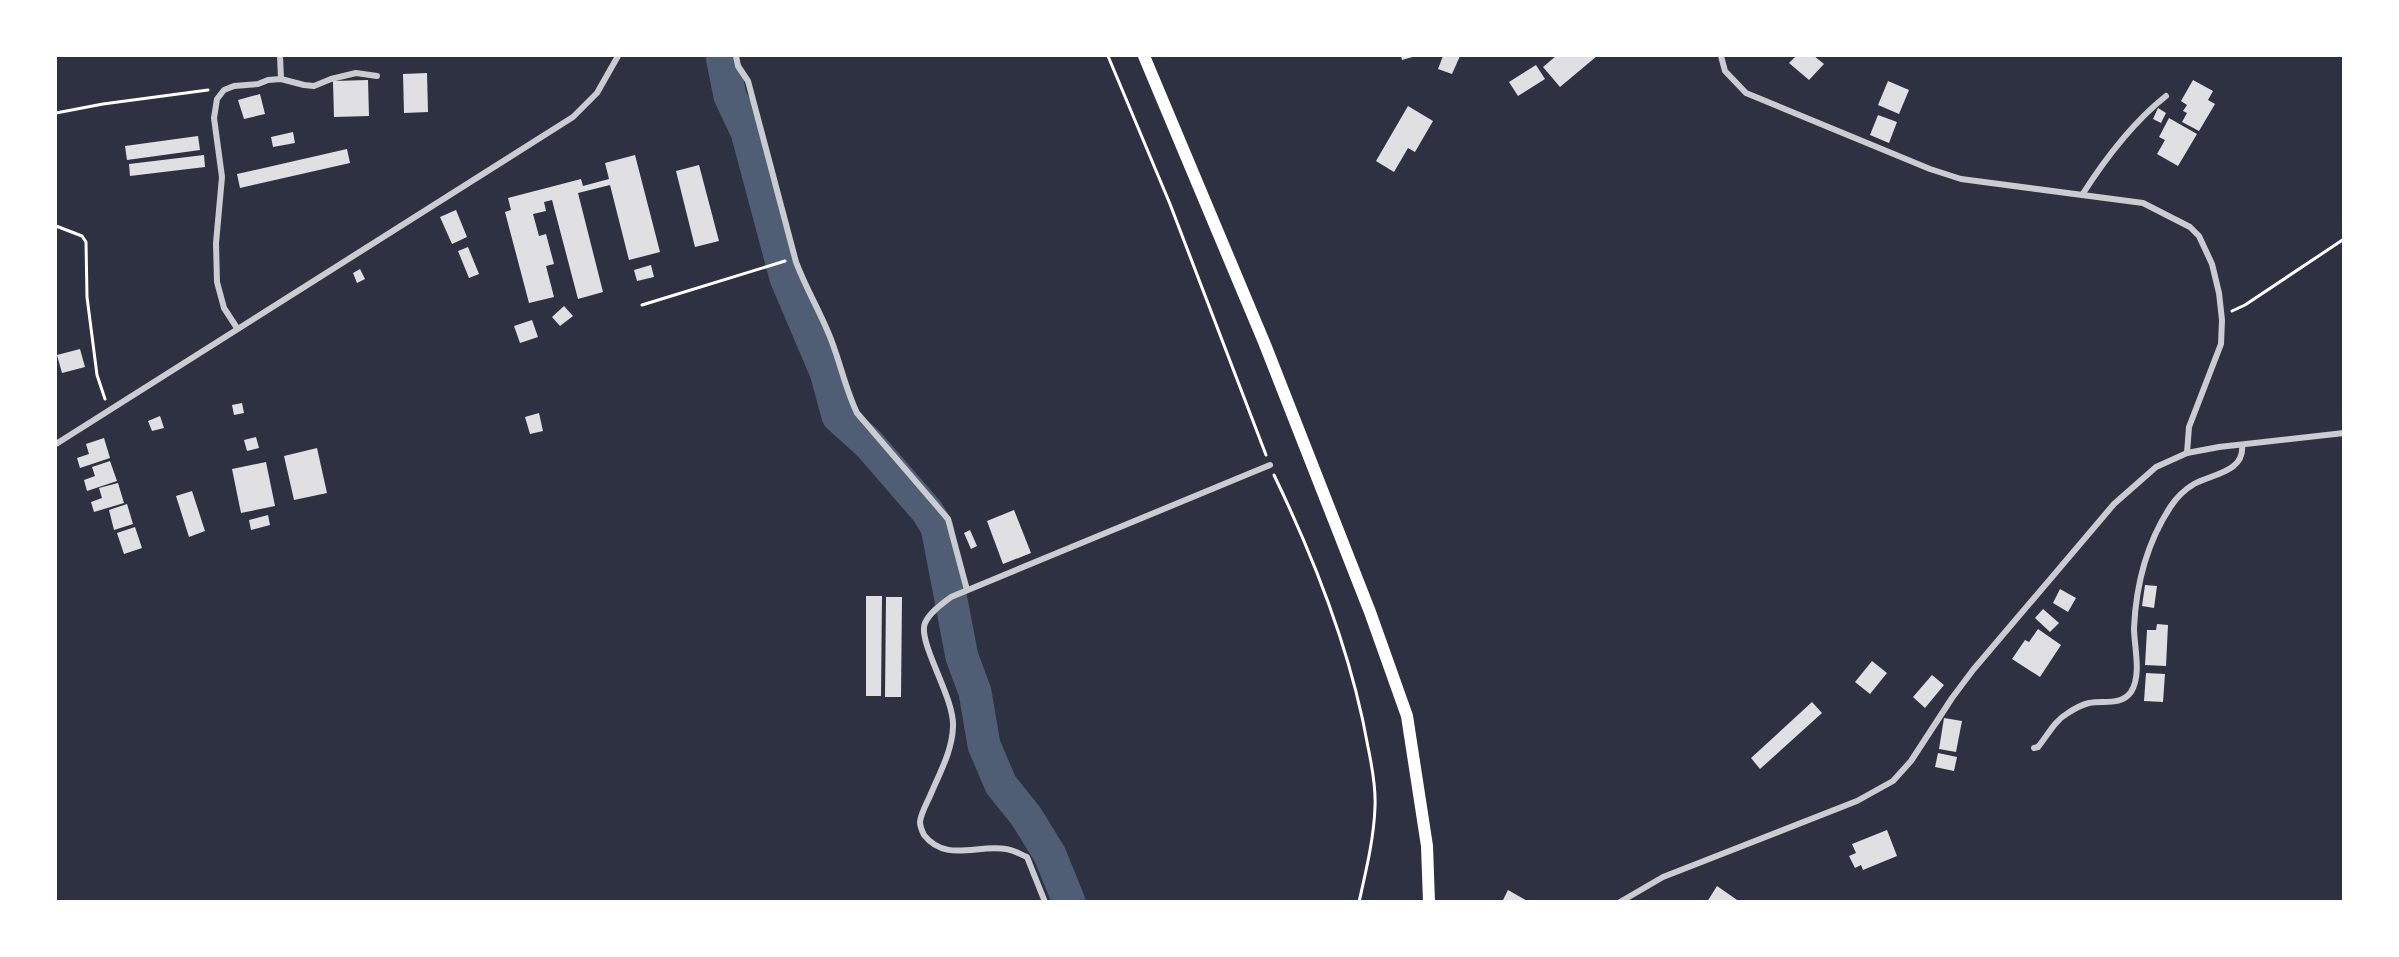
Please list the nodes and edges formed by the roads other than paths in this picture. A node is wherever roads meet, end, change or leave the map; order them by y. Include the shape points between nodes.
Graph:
1 (280, 56) edge
2 (618, 56) edge
3 (736, 56) edge
4 (1144, 56) edge
5 (1721, 56) edge
6 (376, 76) dead end
7 (281, 79) junction
8 (2166, 96) dead end
9 (2082, 195) junction
10 (237, 328) junction
11 (2343, 433) edge
12 (56, 444) edge
13 (2242, 445) junction
14 (2187, 453) junction
15 (1270, 465) dead end
16 (967, 590) junction
17 (2034, 748) dead end
18 (1045, 902) edge
19 (1429, 902) edge
20 (1620, 902) edge

1 - 7 street
2 - 10 street via 597,93 573,117
3 - 16 street via 748,81 795,258 832,341 850,398 857,413 948,519
4 - 19 highway via 1264,342 1407,716 1427,846
5 - 9 street via 1725,70 1746,93 1930,169 1961,179
6 - 7 street via 356,74 314,86
7 - 10 street via 234,86 217,99 214,118 222,177 217,282 224,308
8 - 9 street via 2114,148
9 - 14 street via 2143,203 2190,227 2199,236 2212,264 2221,315 2221,344 2189,427
10 - 12 street
11 - 13 street
13 - 14 street
13 - 17 street via 2241,459 2235,467 2183,492 2155,534 2138,597 2132,691 2124,698 2090,703 2066,713
14 - 20 street via 2156,467 2114,504 1973,670 1893,781 1857,801 1663,876
15 - 16 street
16 - 18 street via 938,608 925,622 923,631 950,705 953,726 949,750 920,825 924,835 949,852 1005,848 1027,857

